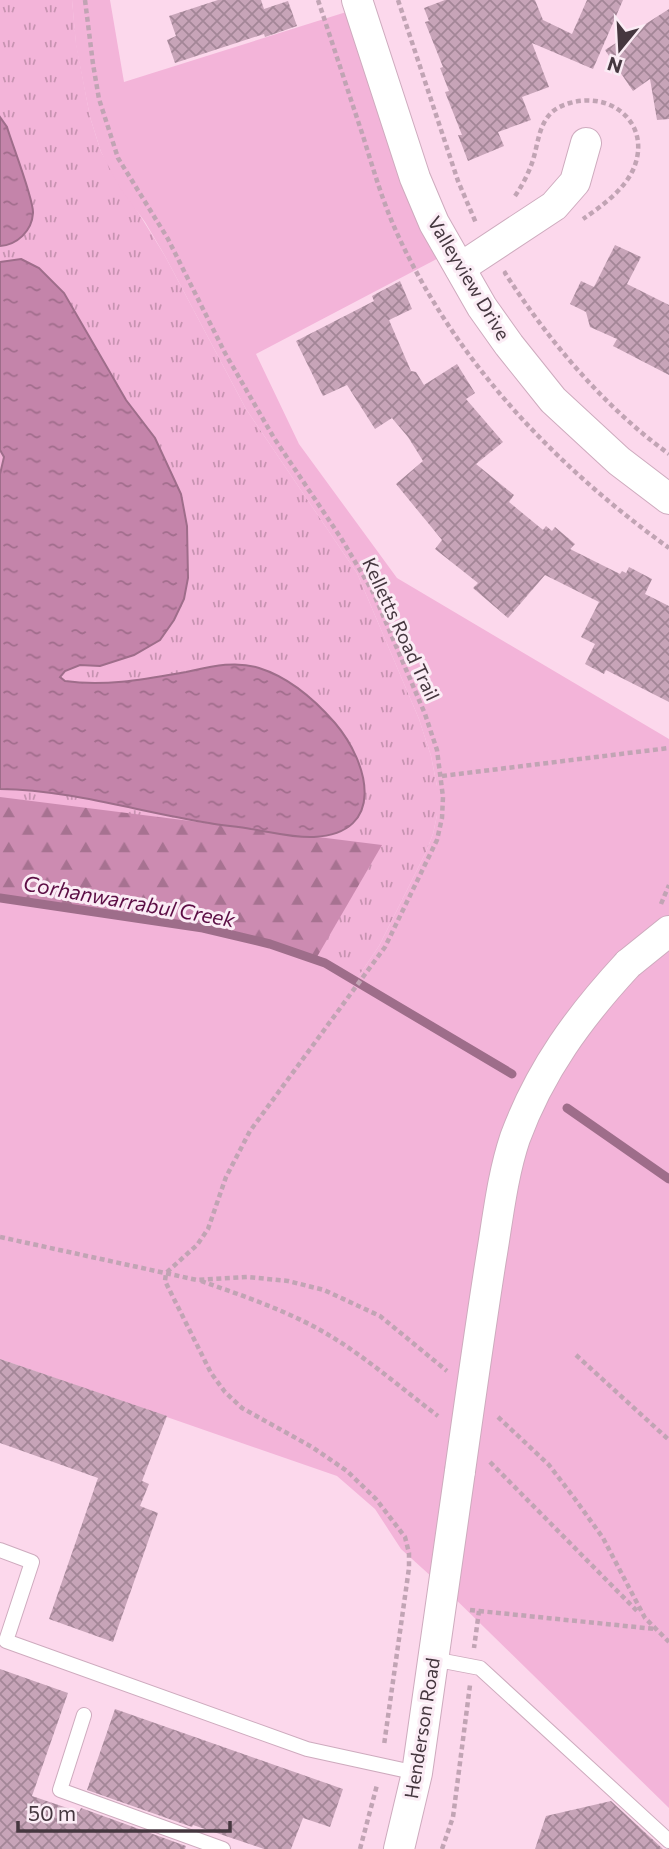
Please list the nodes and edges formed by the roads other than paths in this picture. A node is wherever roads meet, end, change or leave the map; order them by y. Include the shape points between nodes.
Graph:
1 (357, 0) edge
2 (586, 144) dead end
3 (460, 268) junction
4 (669, 499) edge
5 (669, 932) edge
6 (0, 1550) edge
7 (433, 1659) junction
8 (84, 1715) dead end
9 (417, 1773) junction
10 (669, 1841) edge
11 (223, 1849) edge
12 (398, 1849) edge

1 - 3 street, Valleyview Drive via 415,178
2 - 3 street via 575,182 554,206
3 - 4 street, Valleyview Drive via 509,345 553,400 619,461
5 - 7 street, Henderson Road, bridge via 628,964 589,1006 547,1069 515,1139 502,1185 451,1607
6 - 9 lane via 32,1562 6,1641 307,1749
7 - 9 street, Henderson Road
7 - 10 lane via 480,1668
8 - 11 lane via 60,1790
9 - 12 street, Henderson Road

